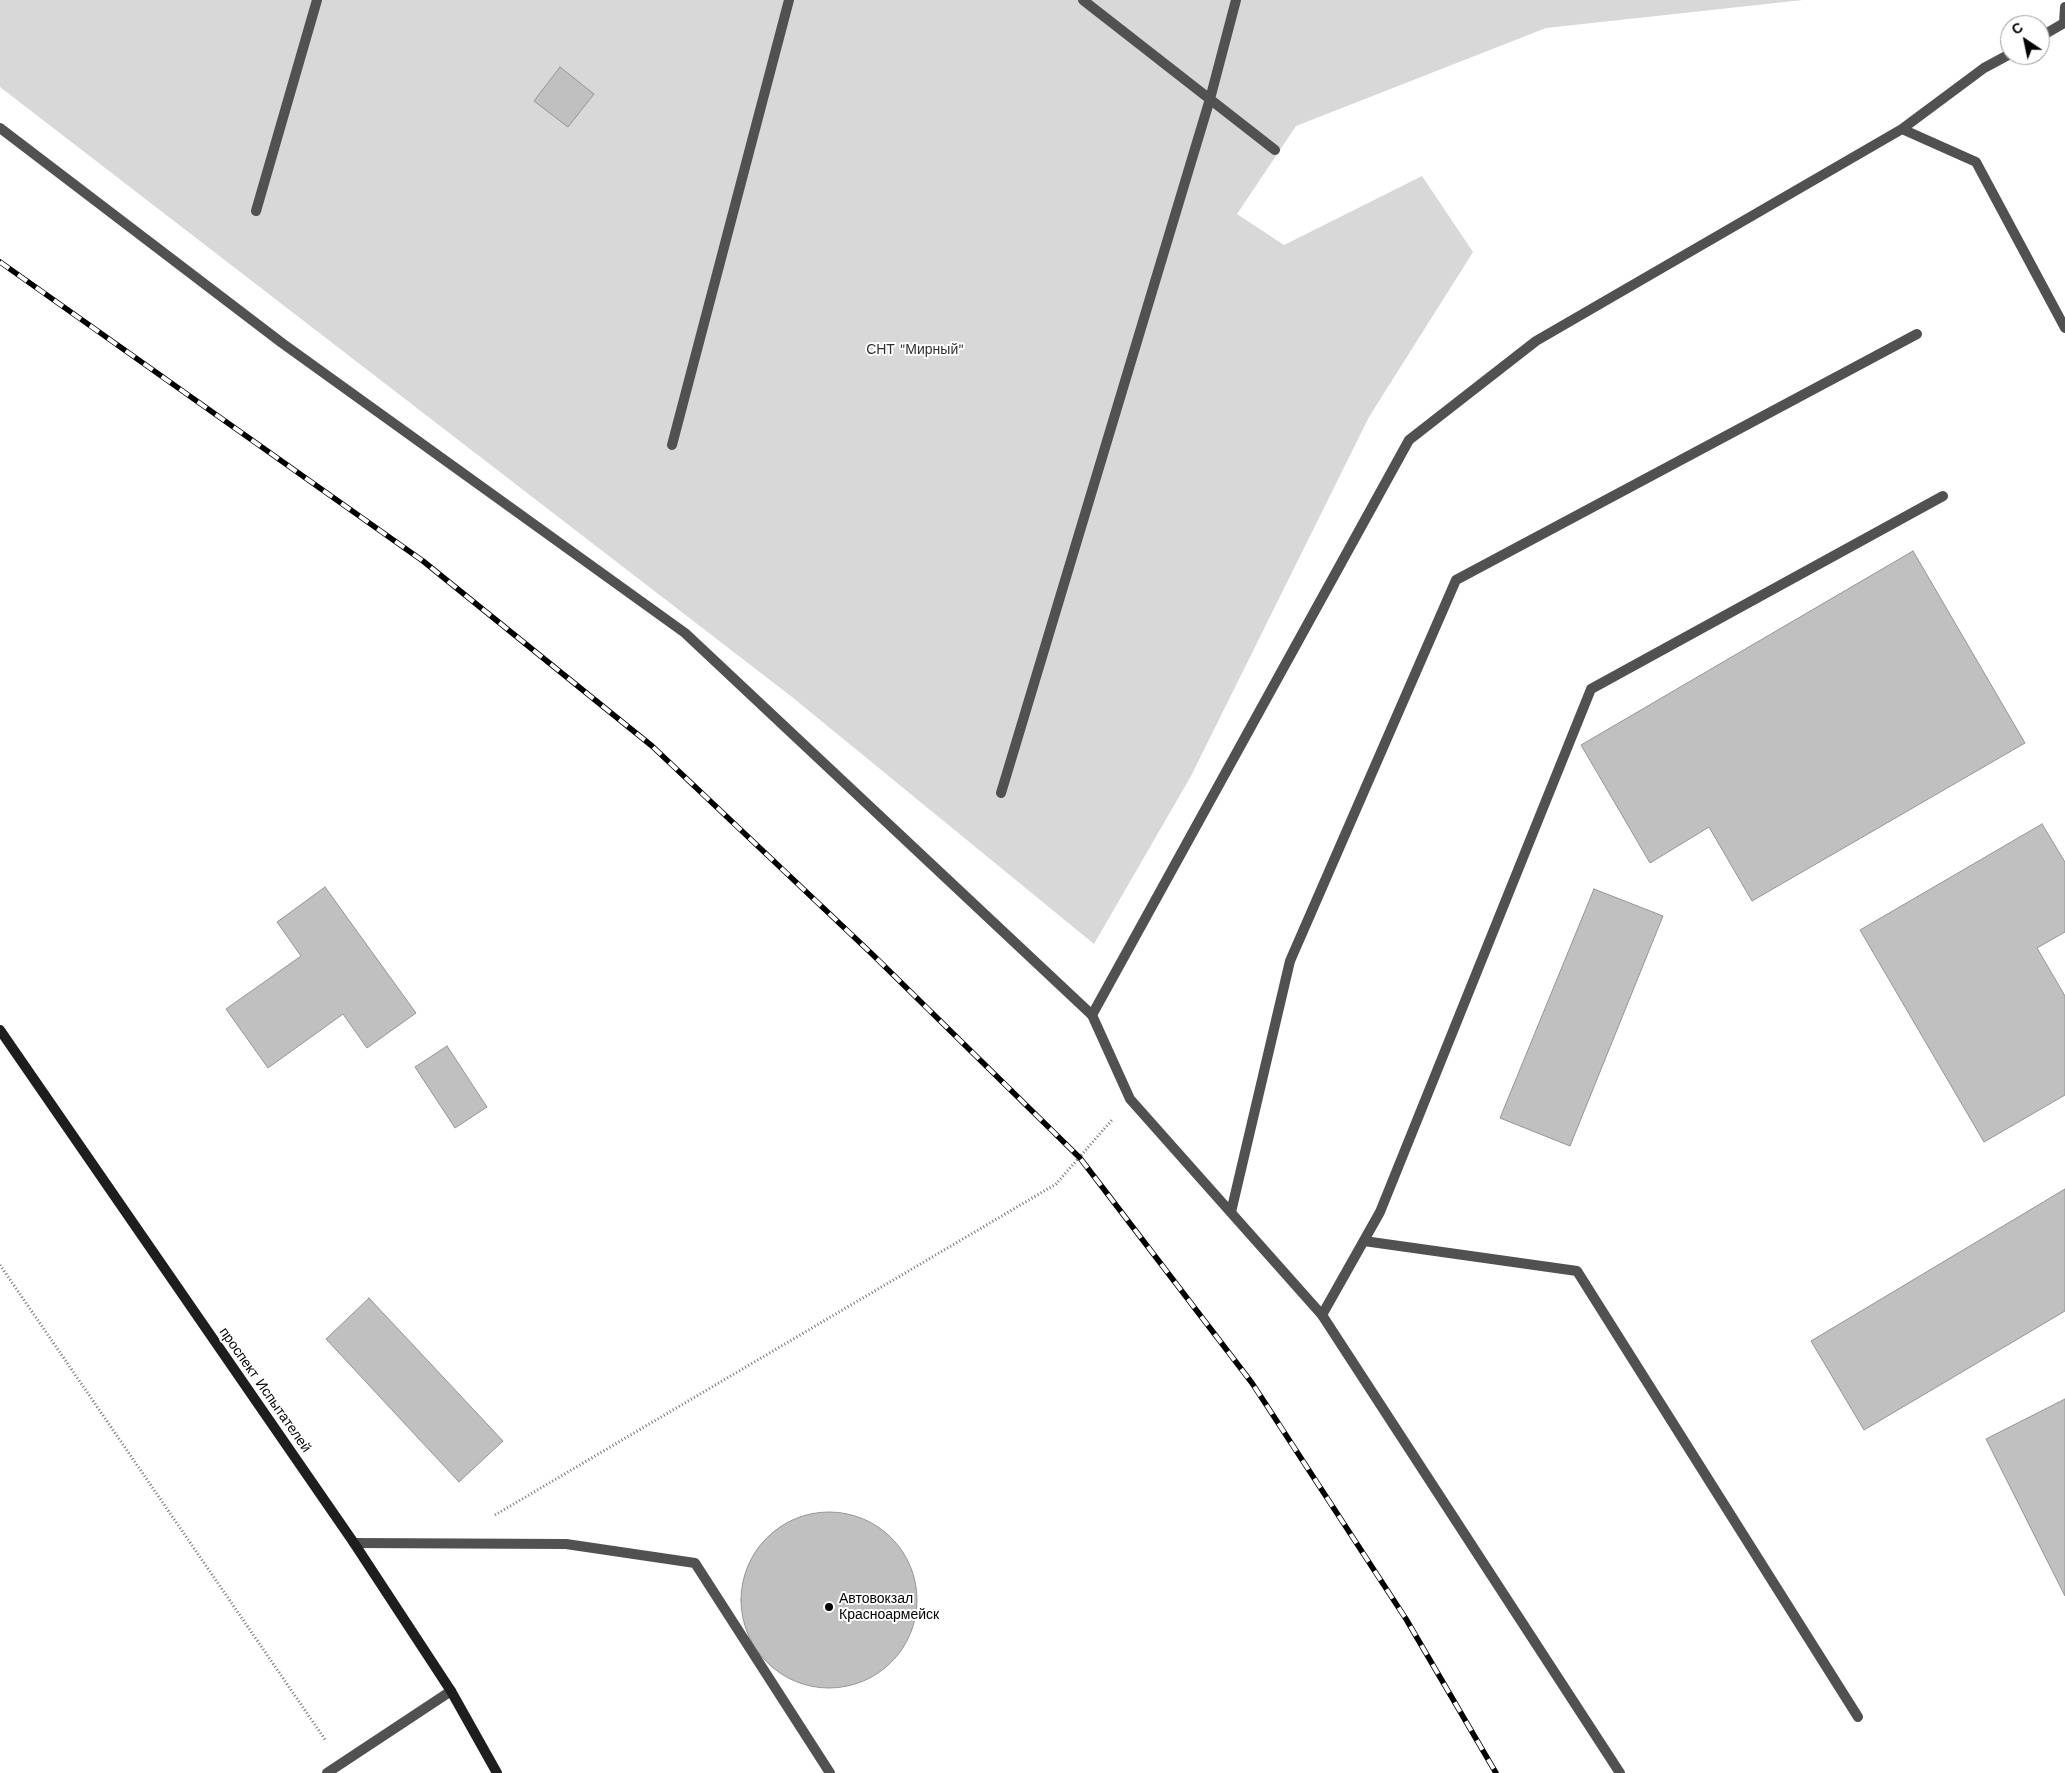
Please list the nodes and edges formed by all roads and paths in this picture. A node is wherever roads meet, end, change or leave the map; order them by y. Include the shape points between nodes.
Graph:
1 (317, 0) edge
2 (789, 0) edge
3 (1083, 0) edge
4 (1236, 0) edge
5 (2065, 6) edge
6 (2064, 23) edge
7 (2050, 31) edge
8 (2000, 59) edge
9 (1210, 99) junction
10 (0, 128) edge
11 (1902, 129) junction
12 (1275, 150) dead end
13 (256, 211) dead end
14 (2065, 328) edge
15 (1917, 334) dead end
16 (672, 445) dead end
17 (1943, 496) dead end
18 (1001, 793) dead end
19 (1092, 1015) junction
20 (0, 1030) edge
21 (1130, 1099) junction
22 (1230, 1212) junction
23 (1364, 1242) junction
24 (0, 1265) edge
25 (1322, 1315) junction
26 (490, 1518) dead end
27 (354, 1543) junction
28 (451, 1691) junction
29 (1858, 1718) dead end
30 (341, 1763) junction
31 (327, 1773) edge
32 (497, 1773) edge
33 (830, 1773) edge
34 (1620, 1773) edge

1 - 13 street
2 - 16 street
3 - 9 street
4 - 9 street
5 - 6 street
6 - 7 street
8 - 11 street
9 - 12 street
9 - 18 street
10 - 19 street via 282,343 685,633
11 - 14 street via 1976,162
11 - 19 street via 1536,341 1409,440
15 - 22 street via 1456,580 1290,961
17 - 23 street via 1591,688 1380,1212
19 - 21 street
20 - 27 main road, проспект Испытателей
21 - 22 street
21 - 26 path via 1056,1184
22 - 25 street
23 - 25 street
23 - 29 street via 1577,1271
24 - 30 path
25 - 34 street
27 - 28 main road, проспект Испытателей
27 - 33 street via 566,1544 695,1563
28 - 30 street
28 - 32 main road, проспект Испытателей
30 - 31 street

